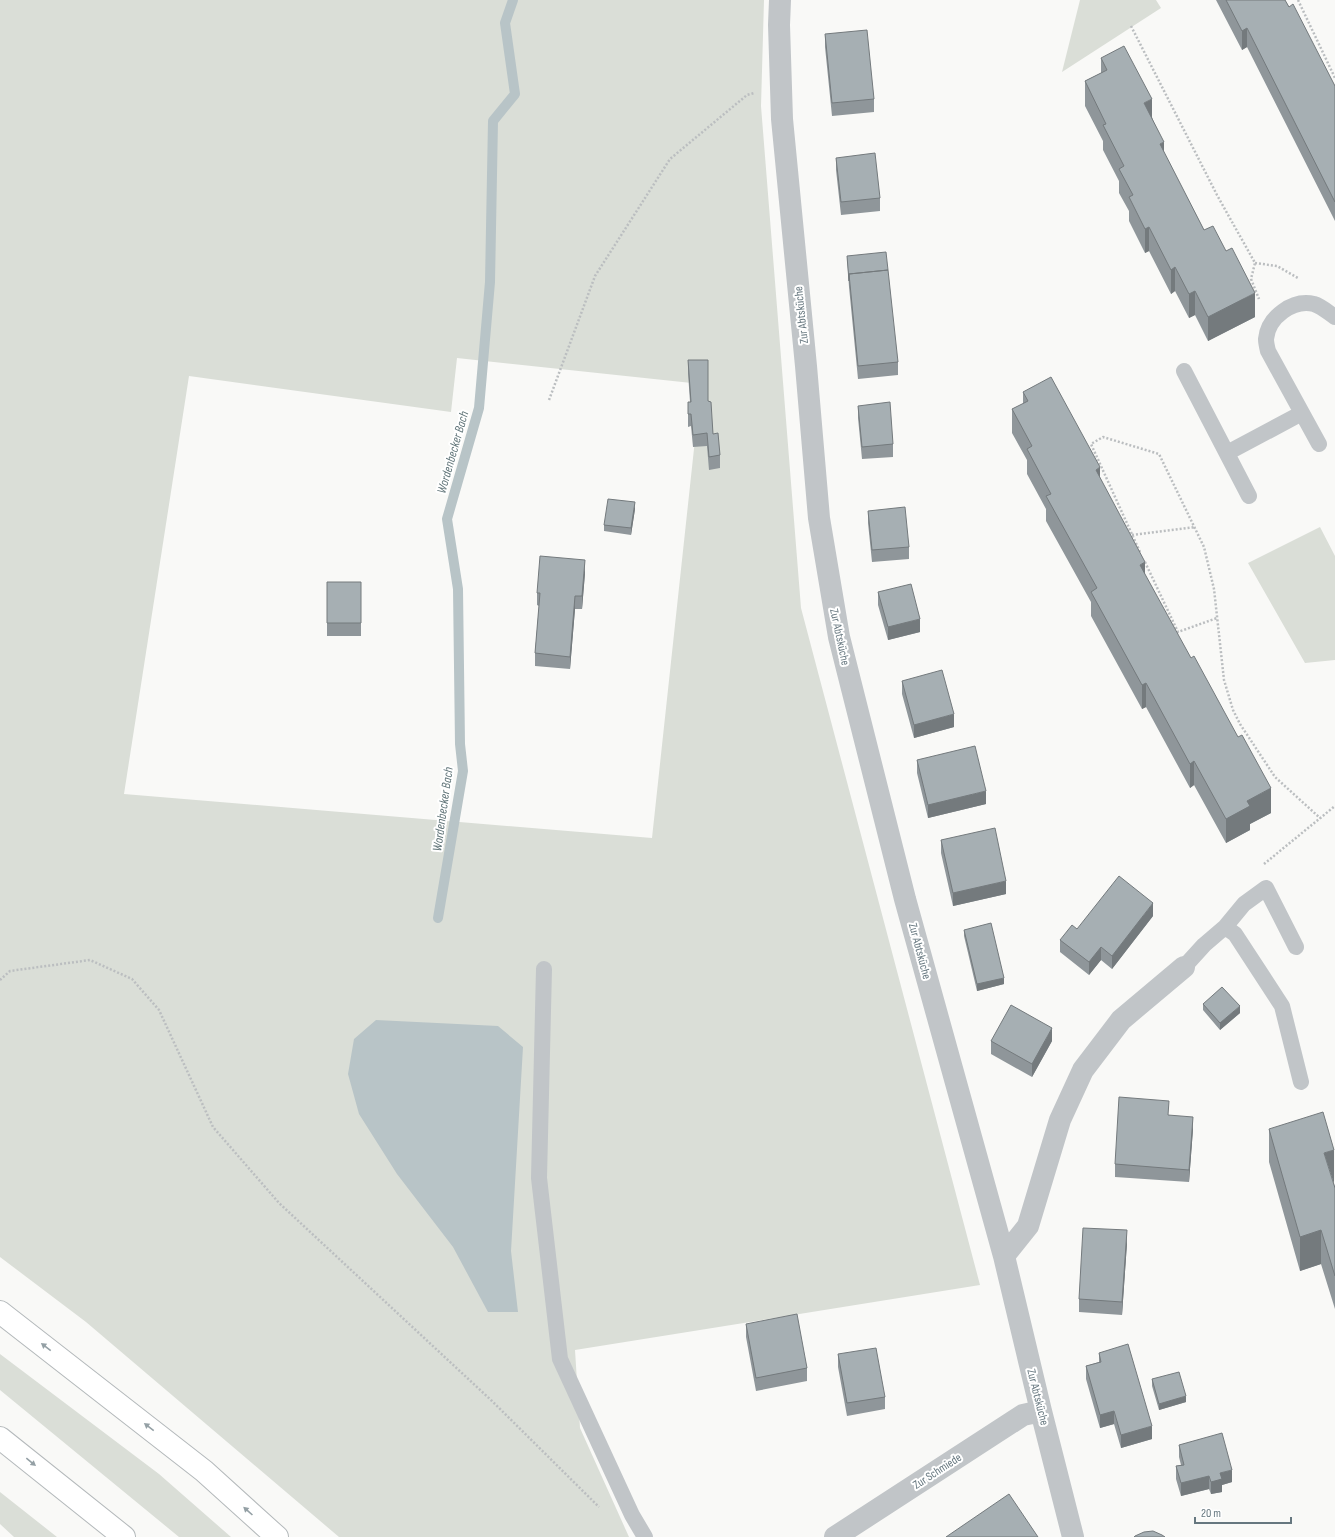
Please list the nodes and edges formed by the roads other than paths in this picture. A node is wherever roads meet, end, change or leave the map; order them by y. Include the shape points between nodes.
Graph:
1 (780, 0) edge
2 (1335, 316) edge
3 (1184, 371) dead end
4 (1302, 413) junction
5 (1319, 444) dead end
6 (1227, 453) junction
7 (1249, 496) dead end
8 (1226, 927) junction
9 (1296, 947) dead end
10 (1184, 967) joint
11 (544, 969) dead end
12 (1301, 1082) dead end
13 (1004, 1256) junction
14 (0, 1312) edge
15 (1041, 1410) junction
16 (0, 1438) edge
17 (124, 1537) edge
18 (277, 1537) edge
19 (645, 1537) edge
20 (835, 1537) edge
21 (1073, 1537) edge

1 - 13 street, Zur Abtsküche via 782,119 819,518 839,637 905,899
2 - 4 lane via 1314,304 1299,304 1287,308 1276,317 1266,338 1268,351
3 - 6 lane
4 - 5 lane
4 - 6 lane
6 - 7 lane
8 - 9 lane via 1244,904 1266,888
8 - 10 lane via 1204,944
8 - 12 lane via 1235,934 1282,1006
10 - 13 street via 1121,1020 1083,1070 1060,1120 1028,1226
11 - 19 lane via 539,1178 560,1359 632,1515
13 - 15 street, Zur Abtsküche
18 -> 14 highway via 204,1470
15 - 20 street, Zur Schmiede via 1024,1415
15 - 21 street, Zur Abtsküche
16 -> 17 highway

